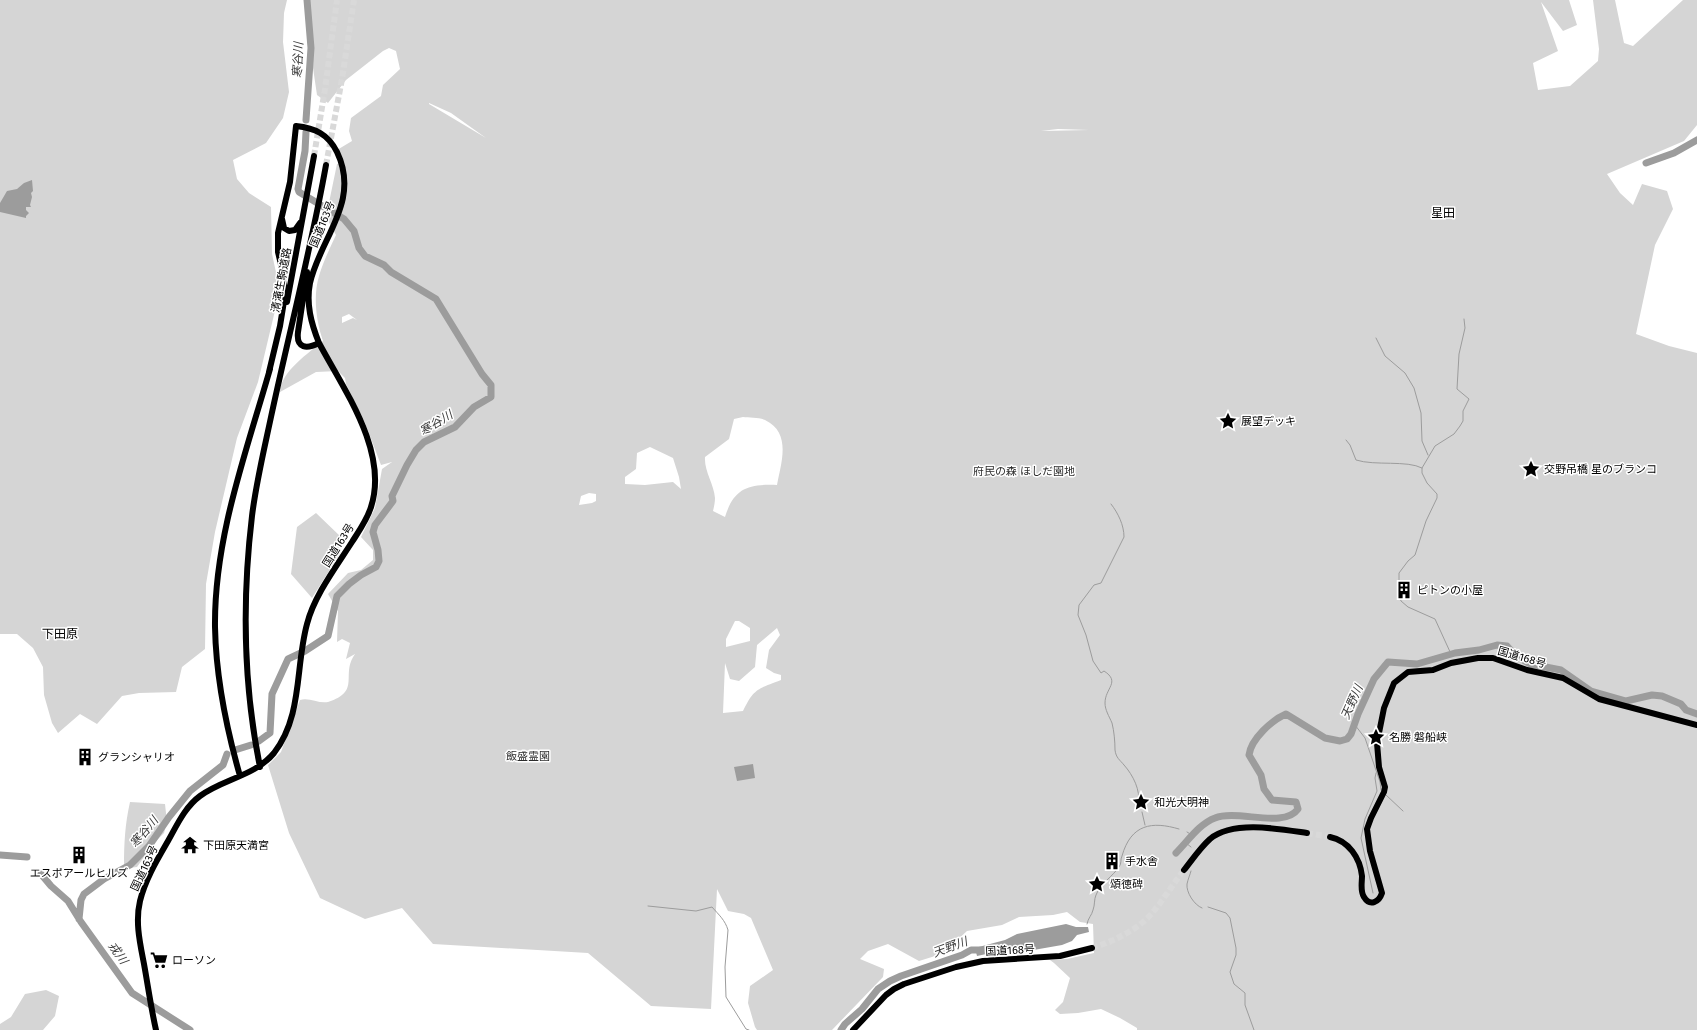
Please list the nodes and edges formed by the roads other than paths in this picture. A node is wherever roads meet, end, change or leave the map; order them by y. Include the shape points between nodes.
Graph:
1 (314, 156) tunnel mouth
2 (326, 165) tunnel mouth
3 (307, 198) junction
4 (284, 207) junction
5 (312, 236) junction
6 (319, 343) junction
7 (269, 372) junction
8 (1697, 725) edge
9 (260, 766) junction
10 (240, 776) junction
11 (1307, 833) tunnel mouth
12 (1330, 837) tunnel mouth
13 (1184, 870) tunnel mouth
14 (1092, 948) tunnel mouth
15 (156, 1030) edge
16 (853, 1030) edge

1 - 3 highway, 清滝生駒道路
2 - 5 highway, 清滝生駒道路
3 - 4 highway via 298,227 292,231 286,230 282,225
3 - 7 highway, 清滝生駒道路 via 282,325
4 - 6 highway, 国道163号 via 290,182 296,126 321,132 334,146 344,176 342,206 314,271 309,293 310,317
4 - 7 highway via 279,224 278,242 284,295 280,326
5 - 6 highway via 297,337 299,344 305,347
5 - 9 highway, 清滝生駒道路 via 272,410 252,515 245,609 246,648 248,693
6 - 9 highway, 国道163号 via 367,434 373,457 373,501 366,519 310,614 291,718 275,751
7 - 10 highway, 清滝生駒道路 via 237,478 226,526 215,609 220,692
8 - 12 highway, 国道168号 via 1599,699 1563,678 1527,670 1493,658 1478,658 1451,663 1433,670 1408,672 1394,682 1379,727 1379,767 1385,787 1367,829 1370,851 1382,893 1380,899 1370,902 1365,899 1362,894 1361,870 1355,854 1344,842
9 - 10 highway, 国道163号
10 - 15 highway, 国道163号 via 216,785 186,809 144,886 139,902 138,927
11 - 13 highway via 1265,828 1228,830 1211,838
14 - 16 highway, 国道168号 via 1060,956 983,961 904,984 886,995

